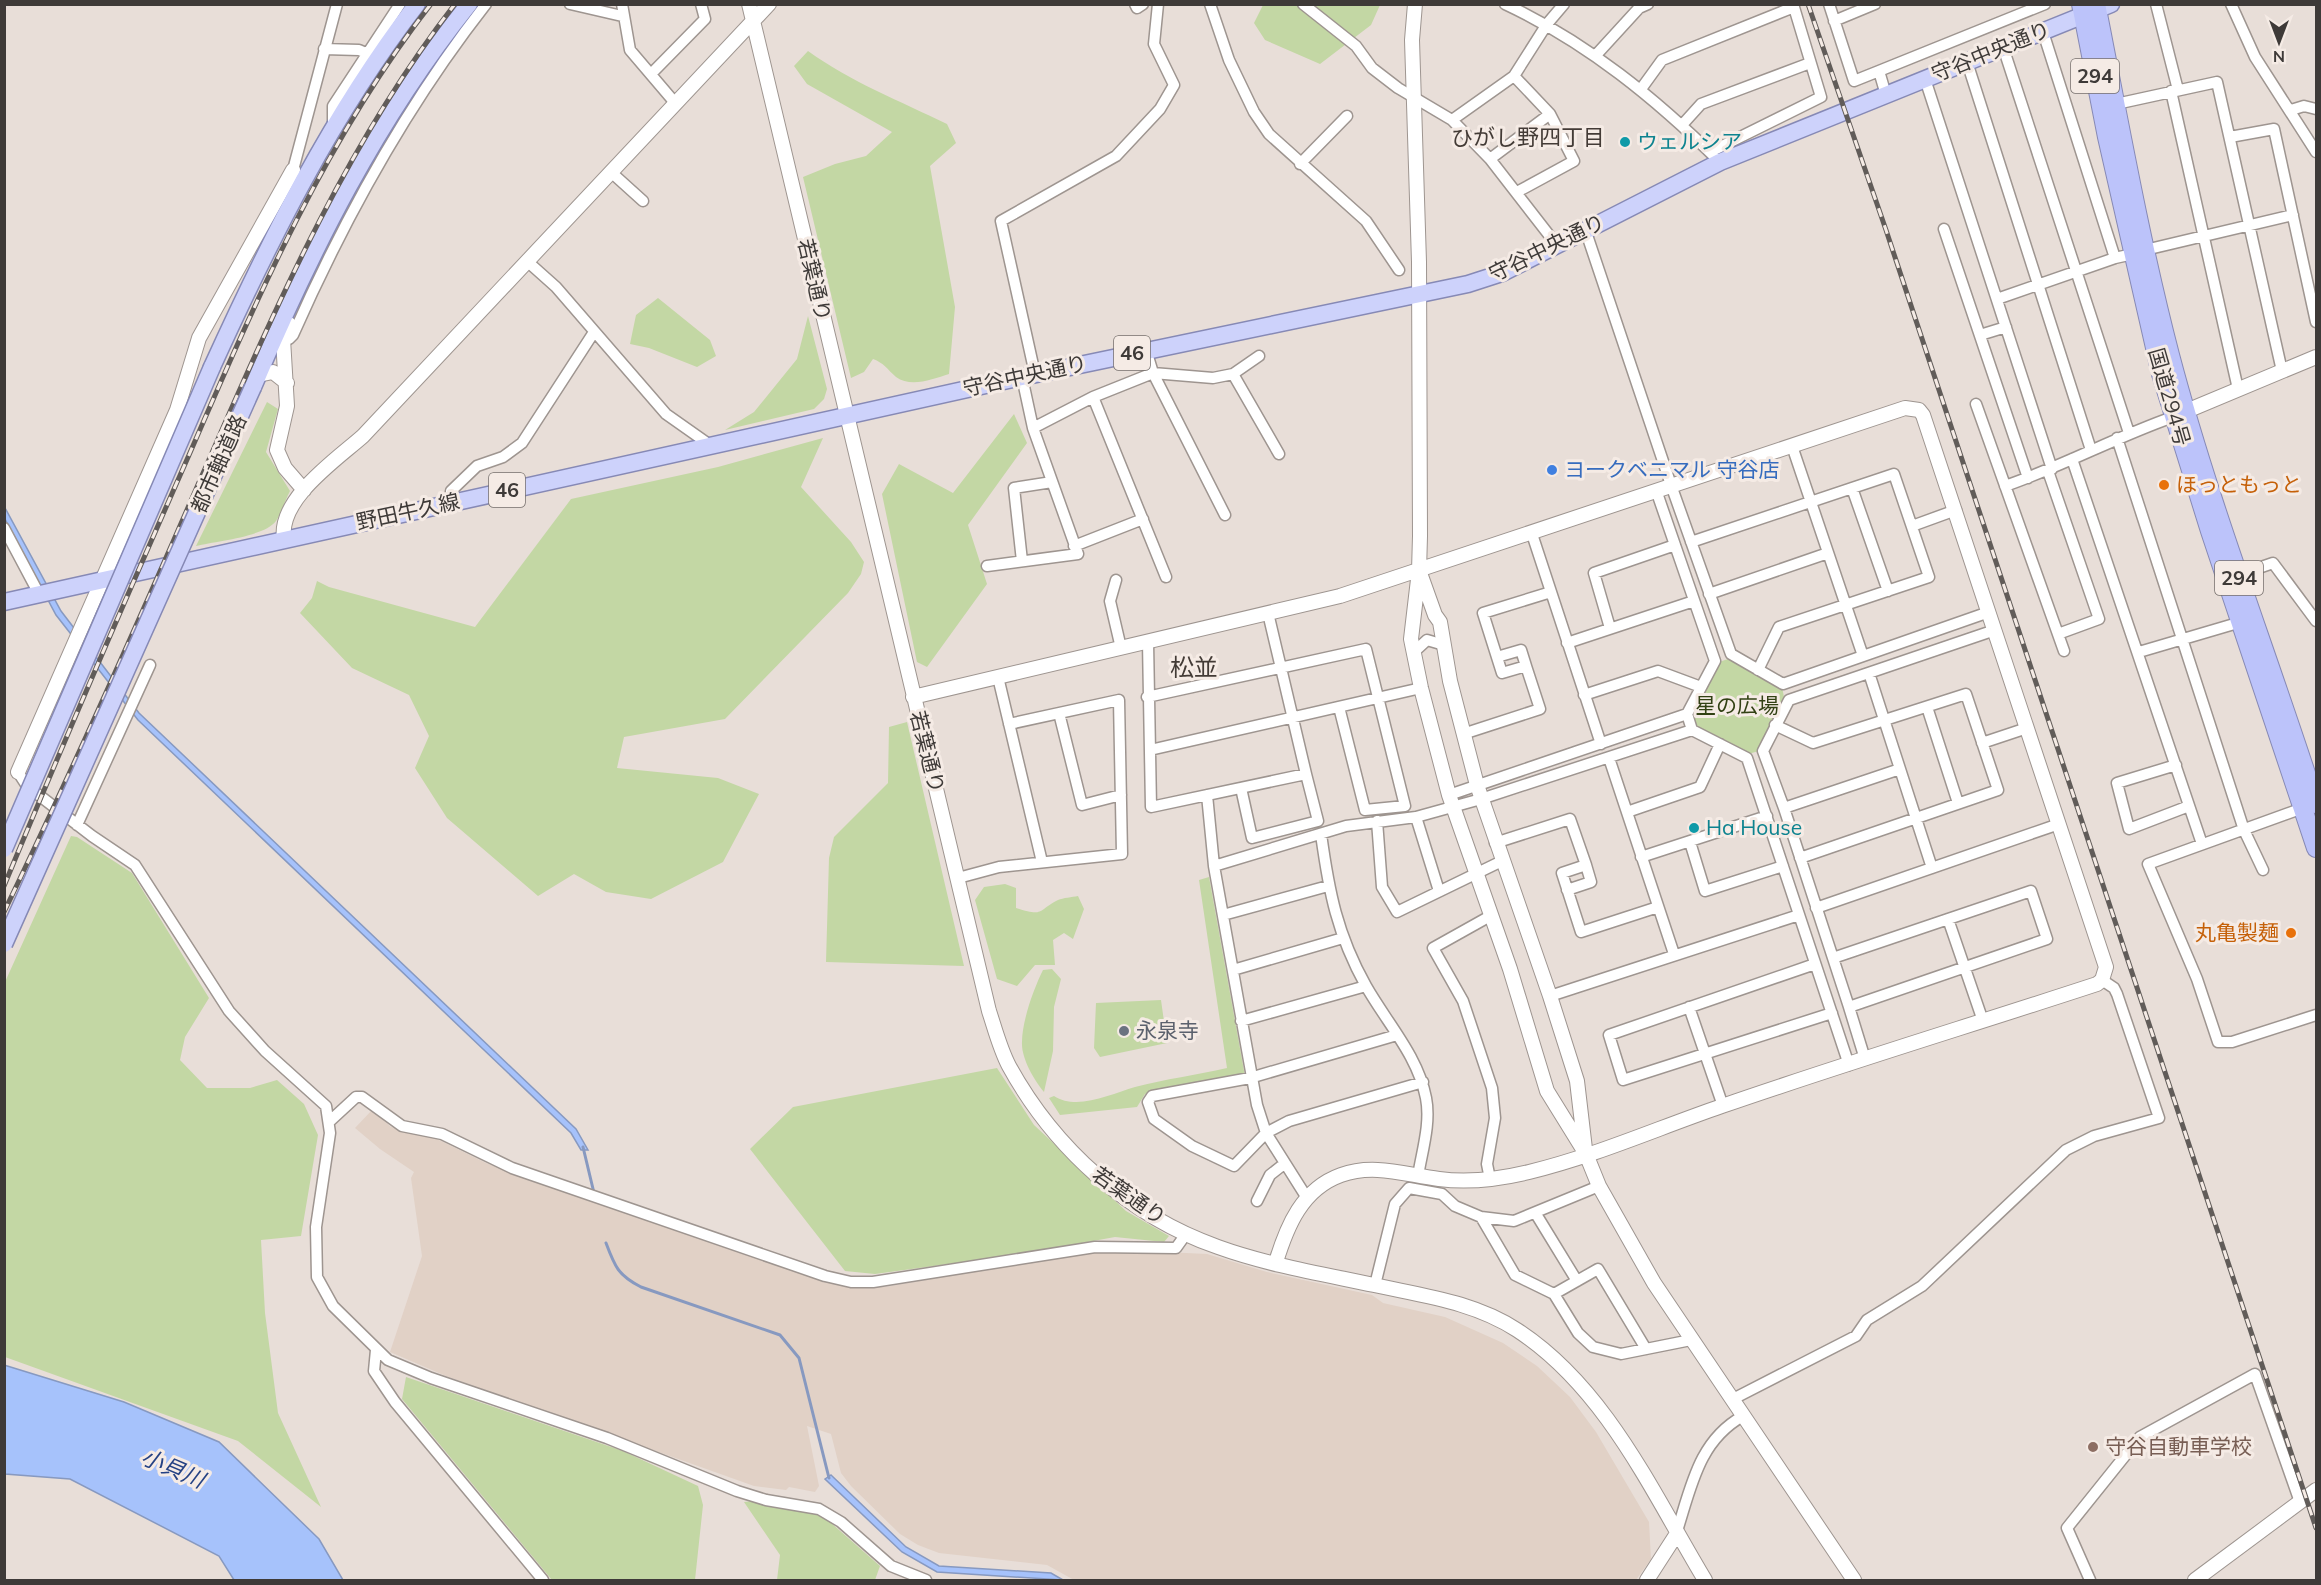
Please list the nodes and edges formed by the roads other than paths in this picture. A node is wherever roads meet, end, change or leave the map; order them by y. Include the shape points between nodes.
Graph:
1 (338, 4) edge
2 (400, 4) edge
3 (417, 4) edge
4 (469, 4) edge
5 (486, 4) edge
6 (570, 4) edge
7 (701, 4) edge
8 (749, 4) edge
9 (769, 4) edge
10 (1135, 4) edge
11 (1143, 4) edge
12 (1158, 4) edge
13 (1210, 4) edge
14 (1303, 4) edge
15 (1415, 4) edge
16 (1505, 4) edge
17 (1564, 4) edge
18 (1648, 4) edge
19 (1829, 4) edge
20 (1875, 4) edge
21 (2045, 4) edge
22 (2156, 4) edge
23 (2231, 4) edge
24 (1794, 6) edge
25 (2094, 8) edge
26 (622, 10) edge
27 (1834, 21) junction
28 (753, 23) junction
29 (1547, 24) junction
30 (2043, 32) junction
31 (2003, 47) junction
32 (324, 49) junction
33 (366, 53) junction
34 (1596, 55) junction
35 (1967, 62) junction
36 (1810, 63) junction
37 (1879, 71) junction
38 (651, 74) junction
39 (1514, 76) junction
40 (1925, 79) junction
41 (1641, 89) junction
42 (2174, 90) junction
43 (1886, 95) junction
44 (1414, 98) junction
45 (676, 104) junction
46 (2116, 104) junction
47 (2316, 109) edge
48 (2291, 110) junction
49 (1550, 114) junction
50 (1347, 116) dead end
51 (1452, 120) junction
52 (1682, 125) junction
53 (333, 128) junction
54 (2230, 137) junction
55 (2316, 152) edge
56 (1715, 157) junction
57 (1490, 159) junction
58 (1300, 164) junction
59 (293, 170) joint
60 (612, 173) junction
61 (1517, 192) junction
62 (643, 201) dead end
63 (2293, 215) junction
64 (2249, 225) junction
65 (1585, 229) junction
66 (1944, 229) dead end
67 (2204, 236) junction
68 (335, 242) junction
69 (1556, 244) junction
70 (317, 245) junction
71 (2131, 254) junction
72 (528, 262) junction
73 (2316, 267) edge
74 (2305, 269) junction
75 (1399, 270) dead end
76 (2076, 273) junction
77 (2038, 286) junction
78 (1419, 294) junction
79 (1997, 299) junction
80 (2316, 322) edge
81 (2006, 327) junction
82 (594, 332) junction
83 (1980, 335) junction
84 (279, 339) junction
85 (1146, 351) junction
86 (1258, 356) dead end
87 (2316, 357) edge
88 (2282, 371) junction
89 (1153, 374) junction
90 (1233, 374) junction
91 (1029, 375) junction
92 (256, 381) junction
93 (287, 383) junction
94 (2238, 389) junction
95 (1093, 397) junction
96 (1976, 404) dead end
97 (2180, 414) junction
98 (846, 415) junction
99 (1033, 428) junction
100 (2129, 433) junction
101 (2117, 438) junction
102 (710, 445) junction
103 (1792, 447) junction
104 (2091, 450) junction
105 (1280, 454) dead end
106 (2072, 459) junction
107 (2050, 470) junction
108 (2028, 478) junction
109 (1052, 482) junction
110 (1671, 485) junction
111 (2005, 486) junction
112 (1852, 488) junction
113 (304, 490) junction
114 (1656, 490) junction
115 (452, 502) junction
116 (1811, 502) junction
117 (1956, 510) junction
118 (1225, 515) dead end
119 (1143, 519) junction
120 (1912, 526) junction
121 (4, 528) edge
122 (1532, 534) junction
123 (284, 539) junction
124 (1691, 542) junction
125 (1675, 545) junction
126 (1074, 546) junction
127 (1828, 553) junction
128 (1022, 561) junction
129 (987, 566) dead end
130 (1419, 571) junction
131 (2238, 575) junction
132 (1166, 577) dead end
133 (101, 580) junction
134 (1116, 580) dead end
135 (1888, 591) junction
136 (1551, 592) junction
137 (39, 594) junction
138 (1709, 594) junction
139 (1694, 601) junction
140 (4, 602) edge
141 (1846, 605) junction
142 (1989, 612) junction
143 (1268, 613) junction
144 (2316, 621) edge
145 (2241, 622) junction
146 (1610, 628) junction
147 (1995, 630) junction
148 (2058, 634) junction
149 (2181, 640) junction
150 (1148, 642) junction
151 (1567, 643) junction
152 (1444, 645) junction
153 (1121, 648) junction
154 (2064, 651) dead end
155 (1414, 652) junction
156 (2139, 652) junction
157 (1863, 656) junction
158 (1497, 657) junction
159 (150, 665) dead end
160 (1526, 666) junction
161 (1282, 668) junction
162 (1758, 670) junction
163 (1869, 673) junction
164 (998, 677) junction
165 (1701, 687) junction
166 (1421, 688) junction
167 (1584, 694) junction
168 (913, 697) junction
169 (1147, 697) junction
170 (1378, 698) junction
171 (1339, 707) junction
172 (1927, 707) junction
173 (1059, 713) junction
174 (1687, 714) junction
175 (1294, 718) junction
176 (1884, 720) junction
177 (1009, 724) junction
178 (1774, 724) junction
179 (2027, 728) junction
180 (1692, 730) junction
181 (1463, 734) junction
182 (1982, 743) junction
183 (1601, 744) junction
184 (1720, 744) junction
185 (1150, 750) junction
186 (1608, 758) junction
187 (2176, 765) junction
188 (1900, 769) junction
189 (18, 772) joint
190 (1306, 774) junction
191 (1477, 785) junction
192 (1241, 788) junction
193 (1121, 795) junction
194 (1207, 795) junction
195 (1481, 799) junction
196 (1451, 801) junction
197 (1958, 803) junction
198 (2312, 805) edge
199 (2189, 806) junction
200 (1784, 808) junction
201 (1627, 812) junction
202 (1767, 816) junction
203 (1416, 817) junction
204 (1916, 818) junction
205 (1377, 821) junction
206 (77, 825) junction
207 (2059, 825) junction
208 (2244, 830) junction
209 (1321, 834) junction
210 (1690, 842) junction
211 (1495, 843) junction
212 (2202, 844) junction
213 (2316, 848) edge
214 (4, 849) edge
215 (1641, 858) junction
216 (1800, 858) junction
217 (1502, 861) junction
218 (1042, 862) junction
219 (1586, 865) junction
220 (1214, 866) junction
221 (1783, 866) junction
222 (1932, 868) junction
223 (2262, 870) dead end
224 (1477, 873) junction
225 (958, 878) junction
226 (1328, 886) junction
227 (1567, 890) junction
228 (1439, 891) junction
229 (1658, 907) junction
230 (1816, 908) junction
231 (1223, 915) junction
232 (1492, 915) junction
233 (1799, 915) junction
234 (1948, 919) junction
235 (1342, 938) junction
236 (4, 944) edge
237 (1674, 954) junction
238 (1833, 958) junction
239 (1815, 964) junction
240 (1965, 967) junction
241 (1233, 970) junction
242 (2102, 980) junction
243 (1366, 986) junction
244 (1550, 996) junction
245 (1689, 1007) junction
246 (1849, 1007) junction
247 (1832, 1013) junction
248 (2316, 1015) edge
249 (1241, 1021) junction
250 (1983, 1021) junction
251 (1397, 1035) junction
252 (1704, 1054) junction
253 (1865, 1059) junction
254 (1849, 1065) junction
255 (1251, 1078) junction
256 (1423, 1082) junction
257 (1723, 1106) junction
258 (330, 1121) junction
259 (1266, 1132) junction
260 (1586, 1154) junction
261 (1284, 1164) junction
262 (1418, 1176) junction
263 (1490, 1179) junction
264 (1599, 1186) junction
265 (1307, 1198) junction
266 (1257, 1200) dead end
267 (1536, 1214) junction
268 (1481, 1217) junction
269 (1186, 1234) junction
270 (1276, 1262) junction
271 (1577, 1281) junction
272 (1375, 1285) junction
273 (1554, 1294) junction
274 (1691, 1340) junction
275 (1646, 1349) junction
276 (376, 1350) junction
277 (1733, 1400) junction
278 (1743, 1416) junction
279 (2316, 1490) edge
280 (2300, 1502) junction
281 (1676, 1534) junction
282 (543, 1581) edge
283 (926, 1581) edge
284 (1647, 1581) edge
285 (1705, 1581) edge
286 (1854, 1581) edge
287 (2090, 1581) edge
288 (2195, 1581) edge

1 - 32 street
2 - 33 street
3 - 53 main road
4 - 70 main road, 都市軸道路 via 373,142
5 - 68 street via 429,81 387,147
6 - 26 street
7 - 38 street via 705,19
8 - 28 street, 若葉通り
9 - 28 street
10 - 11 street via 1137,8
12 - 91 street via 1154,44 1174,85 1160,109 1116,156 1001,221
13 - 58 street via 1229,60 1254,112 1269,134
14 - 44 street via 1356,46 1372,68
15 - 44 street
16 - 29 street
17 - 29 street
18 - 34 street via 1639,8
19 - 27 street
20 - 27 street
21 - 37 street
22 - 42 street
23 - 48 street via 2254,57
24 - 36 street
24 - 41 street via 1662,60
25 - 30 main road, 守谷中央通り / 46
25 - 46 highway, 国道294号 / 294
25 - 71 highway, 国道294号 / 294
26 - 38 street via 630,50
27 - 37 street via 1854,81
28 - 45 street
28 - 98 street, 若葉通り
29 - 34 street
29 - 39 street
30 - 31 main road, 守谷中央通り / 46
30 - 71 street
31 - 35 main road, 守谷中央通り / 46
31 - 76 street
32 - 33 street
32 - 59 street
33 - 53 street via 333,106
34 - 41 street
35 - 40 main road, 守谷中央通り / 46
35 - 77 street
36 - 52 street via 1701,104
36 - 56 street via 1821,97
37 - 43 street
38 - 45 street
39 - 49 street
39 - 51 street
40 - 43 main road, 守谷中央通り / 46
40 - 79 street
41 - 52 street
42 - 46 street
42 - 54 street via 2217,82
42 - 67 street
43 - 56 main road, 守谷中央通り / 46
44 - 51 street
44 - 78 street
45 - 60 street
46 - 71 highway, 国道294号 / 294
47 - 48 street via 2304,106
48 - 55 street
49 - 57 street
49 - 61 street via 1575,161
50 - 58 street
51 - 57 street
52 - 56 street
53 - 214 main road, bridge via 260,262 212,367
54 - 63 street via 2274,129
54 - 64 street
56 - 65 main road, 守谷中央通り / 46
57 - 61 street
58 - 75 street via 1366,221
59 - 133 street via 199,339 177,410
60 - 62 street
60 - 72 street
61 - 69 street
63 - 64 street
63 - 74 street
64 - 67 street
64 - 88 street
65 - 69 main road, 守谷中央通り / 46
65 - 110 street
66 - 83 street
67 - 71 street
67 - 94 street
68 - 70 street
68 - 84 street via 293,335
69 - 78 main road, 守谷中央通り / 46 via 1502,273
70 - 84 main road, 都市軸道路
71 - 76 street
71 - 97 highway, 国道294号 / 294
72 - 82 street via 556,287
72 - 113 street via 363,436
73 - 74 street
74 - 80 street
76 - 77 street
76 - 100 street
77 - 79 street
77 - 104 street
78 - 85 main road, 守谷中央通り / 46
78 - 130 street
79 - 81 street
81 - 83 street
81 - 107 street
82 - 102 street via 666,414
82 - 115 street via 522,442 503,457 477,466 450,491
83 - 108 street
84 - 92 main road, 都市軸道路
84 - 93 street
85 - 89 street
85 - 91 main road, 守谷中央通り / 46
86 - 90 street
87 - 88 street
88 - 94 street
89 - 90 street via 1213,378
89 - 95 street
89 - 118 street
90 - 105 street
91 - 98 main road, 守谷中央通り / 46
91 - 99 street
92 - 93 street via 273,372
92 - 236 main road, 都市軸道路, bridge
93 - 113 street via 287,406 277,450 285,468
94 - 97 street
95 - 99 street
95 - 119 street
96 - 111 street
97 - 100 street
97 - 131 highway, 国道294号 / 294
97 - 145 highway, 国道294号 / 294
98 - 102 main road, 野田牛久線 / 46
98 - 168 street, 若葉通り
99 - 109 street
100 - 101 street
101 - 104 street
101 - 149 street
102 - 115 main road, 野田牛久線 / 46
103 - 110 street
103 - 116 street
103 - 117 street via 1905,408 1919,410
104 - 106 street
106 - 107 street
106 - 156 street
107 - 108 street
107 - 148 street via 2099,619
108 - 111 street
109 - 126 street
109 - 128 street via 1014,488
110 - 114 street
110 - 124 street
111 - 148 street
112 - 116 street
112 - 120 street via 1894,474
112 - 135 street
113 - 123 street via 284,520
114 - 122 street
114 - 125 street
115 - 123 main road, 野田牛久線 / 46
116 - 124 street
116 - 127 street
117 - 120 street
117 - 142 street
119 - 126 street
119 - 132 street
120 - 135 street via 1929,577
121 - 137 street
122 - 130 street
122 - 136 street
123 - 133 main road, 野田牛久線 / 46
124 - 138 street
125 - 139 street
125 - 146 street via 1594,573
126 - 128 street via 1078,554
127 - 138 street
127 - 141 street
128 - 129 street
130 - 143 street
130 - 152 street via 1440,622
130 - 155 street via 1412,621
131 - 144 street via 2273,563
131 - 198 highway, 国道294号 / 294
133 - 137 main road, 野田牛久線 / 46
133 - 189 street
134 - 153 street via 1110,602
135 - 141 street
136 - 151 street
136 - 158 street via 1483,613
137 - 140 main road, 野田牛久線 / 46
138 - 162 street via 1731,654
139 - 146 street
139 - 165 street via 1715,661
141 - 157 street
141 - 162 street via 1779,627
142 - 147 street
142 - 157 street
143 - 150 street
143 - 161 street
145 - 149 street
145 - 198 highway, 国道294号 / 294
146 - 151 street
147 - 163 street
147 - 179 street
148 - 154 street
149 - 156 street
149 - 208 street
150 - 153 street
150 - 169 street
151 - 167 street
152 - 155 street via 1427,640
152 - 181 street
153 - 164 street
155 - 166 street
156 - 187 street
157 - 162 street via 1782,684
158 - 160 street via 1502,673
158 - 160 street via 1521,650
159 - 206 street
160 - 181 street via 1540,709
161 - 169 street
161 - 170 street via 1366,649
161 - 175 street
163 - 176 street
163 - 178 street via 1789,700
164 - 168 street
164 - 177 street
165 - 167 street via 1658,671
165 - 174 street
166 - 170 street
166 - 196 street
167 - 183 street
168 - 225 street, 若葉通り
169 - 185 street
170 - 171 street
170 - 171 street via 1405,806 1365,810
171 - 175 street
172 - 176 street
172 - 182 street via 1966,694
172 - 197 street
173 - 177 street
173 - 193 street via 1082,805
173 - 193 street via 1119,700
174 - 180 street
174 - 183 street
175 - 185 street
175 - 190 street
176 - 178 street via 1813,743
176 - 188 street
177 - 218 street
178 - 200 street via 1763,751
179 - 182 street
179 - 207 street
180 - 184 street
180 - 186 street
181 - 191 street
182 - 197 street via 1998,790
183 - 191 street
184 - 201 street via 1700,787
184 - 202 street via 1747,758
185 - 194 street via 1151,807
186 - 195 street
186 - 201 street
187 - 199 street
187 - 199 street via 2117,783 2129,829
188 - 200 street
188 - 204 street
189 - 206 street via 27,786
190 - 192 street
190 - 192 street via 1318,820 1252,838
191 - 195 street
191 - 196 street
192 - 194 street
193 - 218 street via 1122,854
194 - 220 street
195 - 196 street
195 - 211 street
196 - 203 street
196 - 224 street
197 - 204 street
198 - 208 street
198 - 213 highway, 国道294号 / 294
199 - 212 street
200 - 216 street
201 - 215 street
202 - 210 street
202 - 221 street
203 - 205 street
203 - 228 street
204 - 216 street
204 - 222 street
205 - 209 street
205 - 228 street via 1382,887 1397,912
206 - 258 street via 140,870 221,1001 266,1051 320,1098
207 - 222 street
207 - 242 street via 2106,967
208 - 212 street
208 - 223 street
209 - 220 street
209 - 226 street
210 - 215 street
210 - 221 street via 1705,891
211 - 217 street
211 - 219 street via 1570,819
212 - 248 street via 2148,864 2197,979 2218,1042 2232,1042
215 - 229 street
216 - 230 street
217 - 224 street
217 - 244 street
218 - 225 street via 999,867
219 - 227 street via 1562,873
219 - 227 street via 1591,882
220 - 231 street
221 - 233 street
222 - 230 street
224 - 228 street
224 - 232 street
225 - 269 street, 若葉通り via 988,1011 1008,1063 1029,1099 1061,1140 1102,1180
226 - 231 street
226 - 235 street
227 - 229 street via 1581,932
229 - 237 street
230 - 238 street
231 - 241 street
232 - 260 street via 1547,1090
232 - 263 street via 1433,948 1463,1001 1492,1088 1495,1118 1487,1164
233 - 237 street
233 - 239 street
234 - 238 street
234 - 240 street
234 - 240 street via 2031,891 2047,939
235 - 241 street
235 - 243 street
237 - 244 street
238 - 246 street
239 - 245 street
239 - 247 street
240 - 246 street
240 - 250 street
241 - 249 street
242 - 250 street
242 - 277 street via 2117,994 2160,1118 2094,1136 2066,1150 1922,1286 1867,1320 1856,1336
243 - 249 street
243 - 251 street
244 - 260 street via 1577,1081
245 - 252 street
245 - 252 street via 1609,1035 1623,1080
246 - 253 street
247 - 252 street
247 - 254 street
249 - 255 street
250 - 253 street
251 - 255 street
251 - 256 street
252 - 257 street
253 - 254 street
254 - 257 street
255 - 259 street
255 - 259 street via 1152,1096 1148,1102 1154,1119 1192,1146 1234,1166
256 - 259 street via 1289,1121
256 - 262 street via 1427,1121
257 - 260 street
258 - 269 street via 356,1097 362,1097 402,1126 442,1134 489,1158 585,1193 851,1282 897,1280 1095,1247 1176,1248
258 - 276 street via 316,1227 317,1277 333,1306
259 - 261 street
260 - 263 street via 1533,1171
260 - 264 street
261 - 265 street
261 - 266 street via 1263,1184
262 - 263 street
262 - 265 street via 1380,1169 1359,1170 1339,1175
264 - 267 street
264 - 274 street
265 - 270 street via 1284,1234
267 - 268 street via 1514,1221
267 - 271 street
268 - 272 street via 1455,1206 1442,1194 1409,1188 1395,1204
268 - 273 street via 1515,1275
269 - 270 street, 若葉通り via 1217,1247
270 - 272 street, 若葉通り
271 - 273 street
271 - 275 street via 1598,1269
272 - 281 street, 若葉通り via 1477,1308 1517,1330 1558,1362 1588,1393 1611,1425
273 - 275 street via 1578,1333 1593,1347 1622,1354
274 - 275 street
274 - 277 street
276 - 282 street via 374,1371 395,1402
276 - 283 street via 408,1369 607,1438 737,1491 819,1509 841,1522 891,1566
277 - 278 street
278 - 281 street via 1725,1426 1707,1448
278 - 286 street
279 - 280 street
280 - 287 street via 2255,1374 2140,1437 2067,1528
280 - 288 street
281 - 284 street
281 - 285 street, 若葉通り

